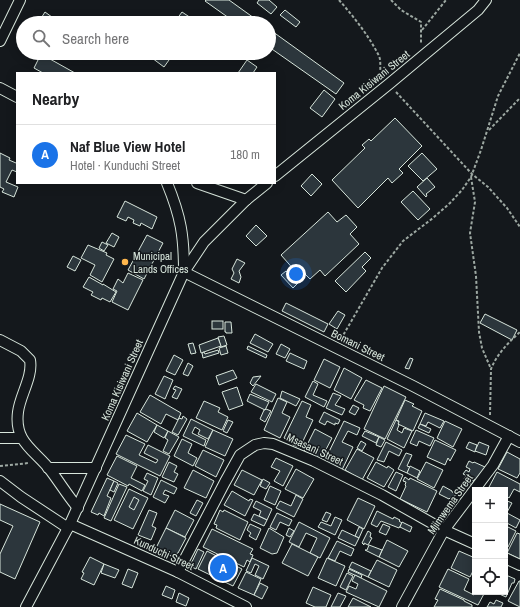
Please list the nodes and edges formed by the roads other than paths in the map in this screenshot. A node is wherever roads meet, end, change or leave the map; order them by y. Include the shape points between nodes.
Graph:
1 (20, 0) edge
2 (486, 0) edge
3 (0, 41) edge
4 (0, 88) edge
5 (16, 96) edge
6 (276, 175) edge
7 (167, 184) edge
8 (200, 184) edge
9 (266, 184) edge
10 (246, 200) junction
11 (184, 272) junction
12 (0, 340) edge
13 (509, 436) junction
14 (0, 438) edge
15 (21, 438) junction
16 (520, 442) edge
17 (45, 465) junction
18 (96, 468) junction
19 (0, 481) edge
20 (78, 508) junction
21 (69, 526) junction
22 (444, 530) junction
23 (472, 543) edge
24 (507, 559) edge
25 (520, 565) edge
26 (178, 572) junction
27 (26, 607) edge
28 (246, 607) edge
29 (402, 607) edge

1 - 3 street
2 - 6 street, Koma Kisiwani Street via 478,10 422,57
4 - 5 street
7 - 11 street via 182,230
8 - 10 street
9 - 10 street, Koma Kisiwani Street
10 - 11 street, Koma Kisiwani Street via 204,242
11 - 13 street, Bomani Street
11 - 18 street, Koma Kisiwani Street
12 - 15 street via 21,351 30,360 31,368 18,413
13 - 16 street, Bomani Street
13 - 22 street, Mjimwema Street via 493,465
14 - 15 street
15 - 17 street
17 - 18 street
17 - 20 street
18 - 20 street, Koma Kisiwani Street
19 - 21 street, Kunduchi Street
20 - 21 street, Koma Kisiwani Street
21 - 26 street, Kunduchi Street
21 - 27 street, Koma Kisiwani Street
22 - 23 street, Msasani Street
22 - 26 street, Msasani Street via 314,461 273,444 255,445 240,456
22 - 29 street, Mjimwema Street
24 - 25 street
26 - 28 street, Kunduchi Street

